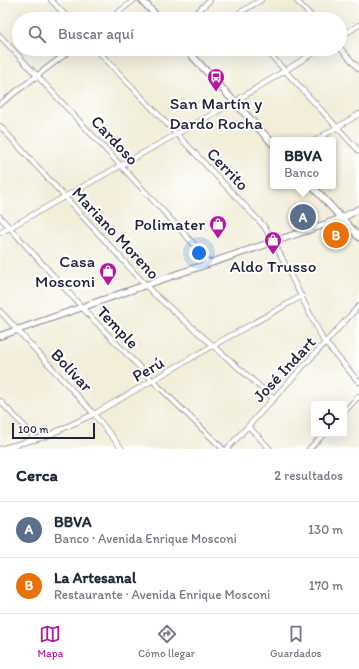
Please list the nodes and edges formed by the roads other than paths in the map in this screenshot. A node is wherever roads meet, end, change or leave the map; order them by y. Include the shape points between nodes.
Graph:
1 (52, 0) edge
2 (134, 0) edge
3 (142, 0) edge
4 (210, 0) edge
5 (261, 0) edge
6 (296, 0) edge
7 (63, 12) edge
8 (119, 12) edge
9 (153, 12) edge
10 (197, 12) edge
11 (243, 12) edge
12 (307, 12) edge
13 (359, 25) edge
14 (347, 33) edge
15 (0, 36) edge
16 (12, 49) edge
17 (18, 56) edge
18 (63, 56) edge
19 (103, 56) edge
20 (192, 56) edge
21 (272, 56) edge
22 (308, 56) edge
23 (347, 56) edge
24 (359, 69) edge
25 (285, 70) junction
26 (37, 76) junction
27 (234, 102) junction
28 (0, 104) edge
29 (359, 114) edge
30 (0, 126) edge
31 (337, 127) junction
32 (176, 134) junction
33 (321, 137) edge
34 (270, 141) edge
35 (359, 151) edge
36 (121, 165) junction
37 (315, 189) edge
38 (65, 197) junction
39 (359, 209) edge
40 (0, 217) edge
41 (342, 218) junction
42 (9, 227) junction
43 (0, 233) edge
44 (359, 237) edge
45 (274, 242) junction
46 (208, 264) junction
47 (146, 285) junction
48 (302, 296) junction
49 (359, 306) edge
50 (82, 308) junction
51 (0, 311) edge
52 (18, 330) junction
53 (0, 336) edge
54 (325, 344) junction
55 (214, 345) junction
56 (153, 381) junction
57 (359, 382) edge
58 (359, 396) edge
59 (274, 399) junction
60 (0, 401) edge
61 (347, 409) edge
62 (94, 414) junction
63 (249, 427) junction
64 (321, 437) edge
65 (35, 440) junction
66 (0, 449) edge
67 (122, 449) edge
68 (223, 449) edge
69 (227, 449) edge
70 (270, 449) edge
71 (310, 449) edge

1 - 7 street
2 - 8 street
3 - 9 main road
4 - 10 street
5 - 11 street
6 - 12 street
13 - 14 street
15 - 16 street, Cardoso
17 - 26 street, Cardoso
18 - 26 street
19 - 32 street, Cerrito
20 - 27 main road
21 - 25 street
22 - 25 street
23 - 24 street
25 - 27 street
25 - 31 street
26 - 28 street
26 - 36 street, Cardoso
27 - 32 street
27 - 34 main road
29 - 31 street
30 - 38 street, Mariano Moreno
31 - 33 street
31 - 35 street
32 - 36 street
32 - 45 street, Cerrito via 263,225
36 - 38 street
36 - 46 street, Cardoso via 204,256
37 - 41 main road
38 - 42 street
38 - 47 street, Mariano Moreno
39 - 41 main road
40 - 42 street, Temple
41 - 44 main road
41 - 45 main road
42 - 43 street
42 - 50 street, Temple
45 - 46 main road
45 - 48 street, Cerrito
46 - 47 main road
47 - 50 main road
47 - 55 street, Mariano Moreno
48 - 54 street, Cerrito
48 - 55 street, Perú
49 - 54 street, José Indart
50 - 52 main road
50 - 56 street, Temple
51 - 52 street, Bolívar
52 - 53 main road
52 - 62 street, Bolívar
54 - 57 street, Cerrito
54 - 59 street, José Indart
55 - 56 street, Perú
55 - 59 street, Mariano Moreno
56 - 62 street, Perú
56 - 68 street, Temple
58 - 61 street
59 - 63 street, José Indart
60 - 65 street
62 - 65 street, Perú
62 - 67 street, Bolívar
63 - 69 street, José Indart
63 - 70 street
64 - 71 street
65 - 66 street, Perú

